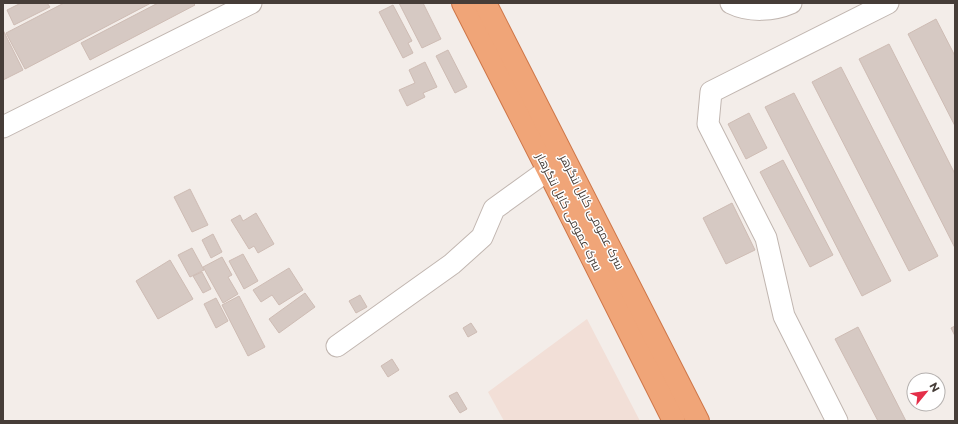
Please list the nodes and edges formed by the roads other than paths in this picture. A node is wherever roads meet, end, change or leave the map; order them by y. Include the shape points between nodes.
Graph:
1 (251, 3) edge
2 (463, 3) edge
3 (485, 3) edge
4 (731, 3) edge
5 (791, 3) edge
6 (888, 3) edge
7 (3, 127) edge
8 (548, 170) junction
9 (337, 346) dead end
10 (674, 421) edge
11 (698, 421) edge
12 (837, 421) edge

1 - 7 street
2 - 8 highway, سرک عمومی کابل ننگرهار
3 - 11 highway, سرک عمومی کابل ننگرهر
4 - 5 street via 739,7 764,10
6 - 12 street via 711,92 708,124 766,238 784,316
8 - 9 street via 494,209 482,237 452,264
8 - 10 highway, سرک عمومی کابل ننگرهار

